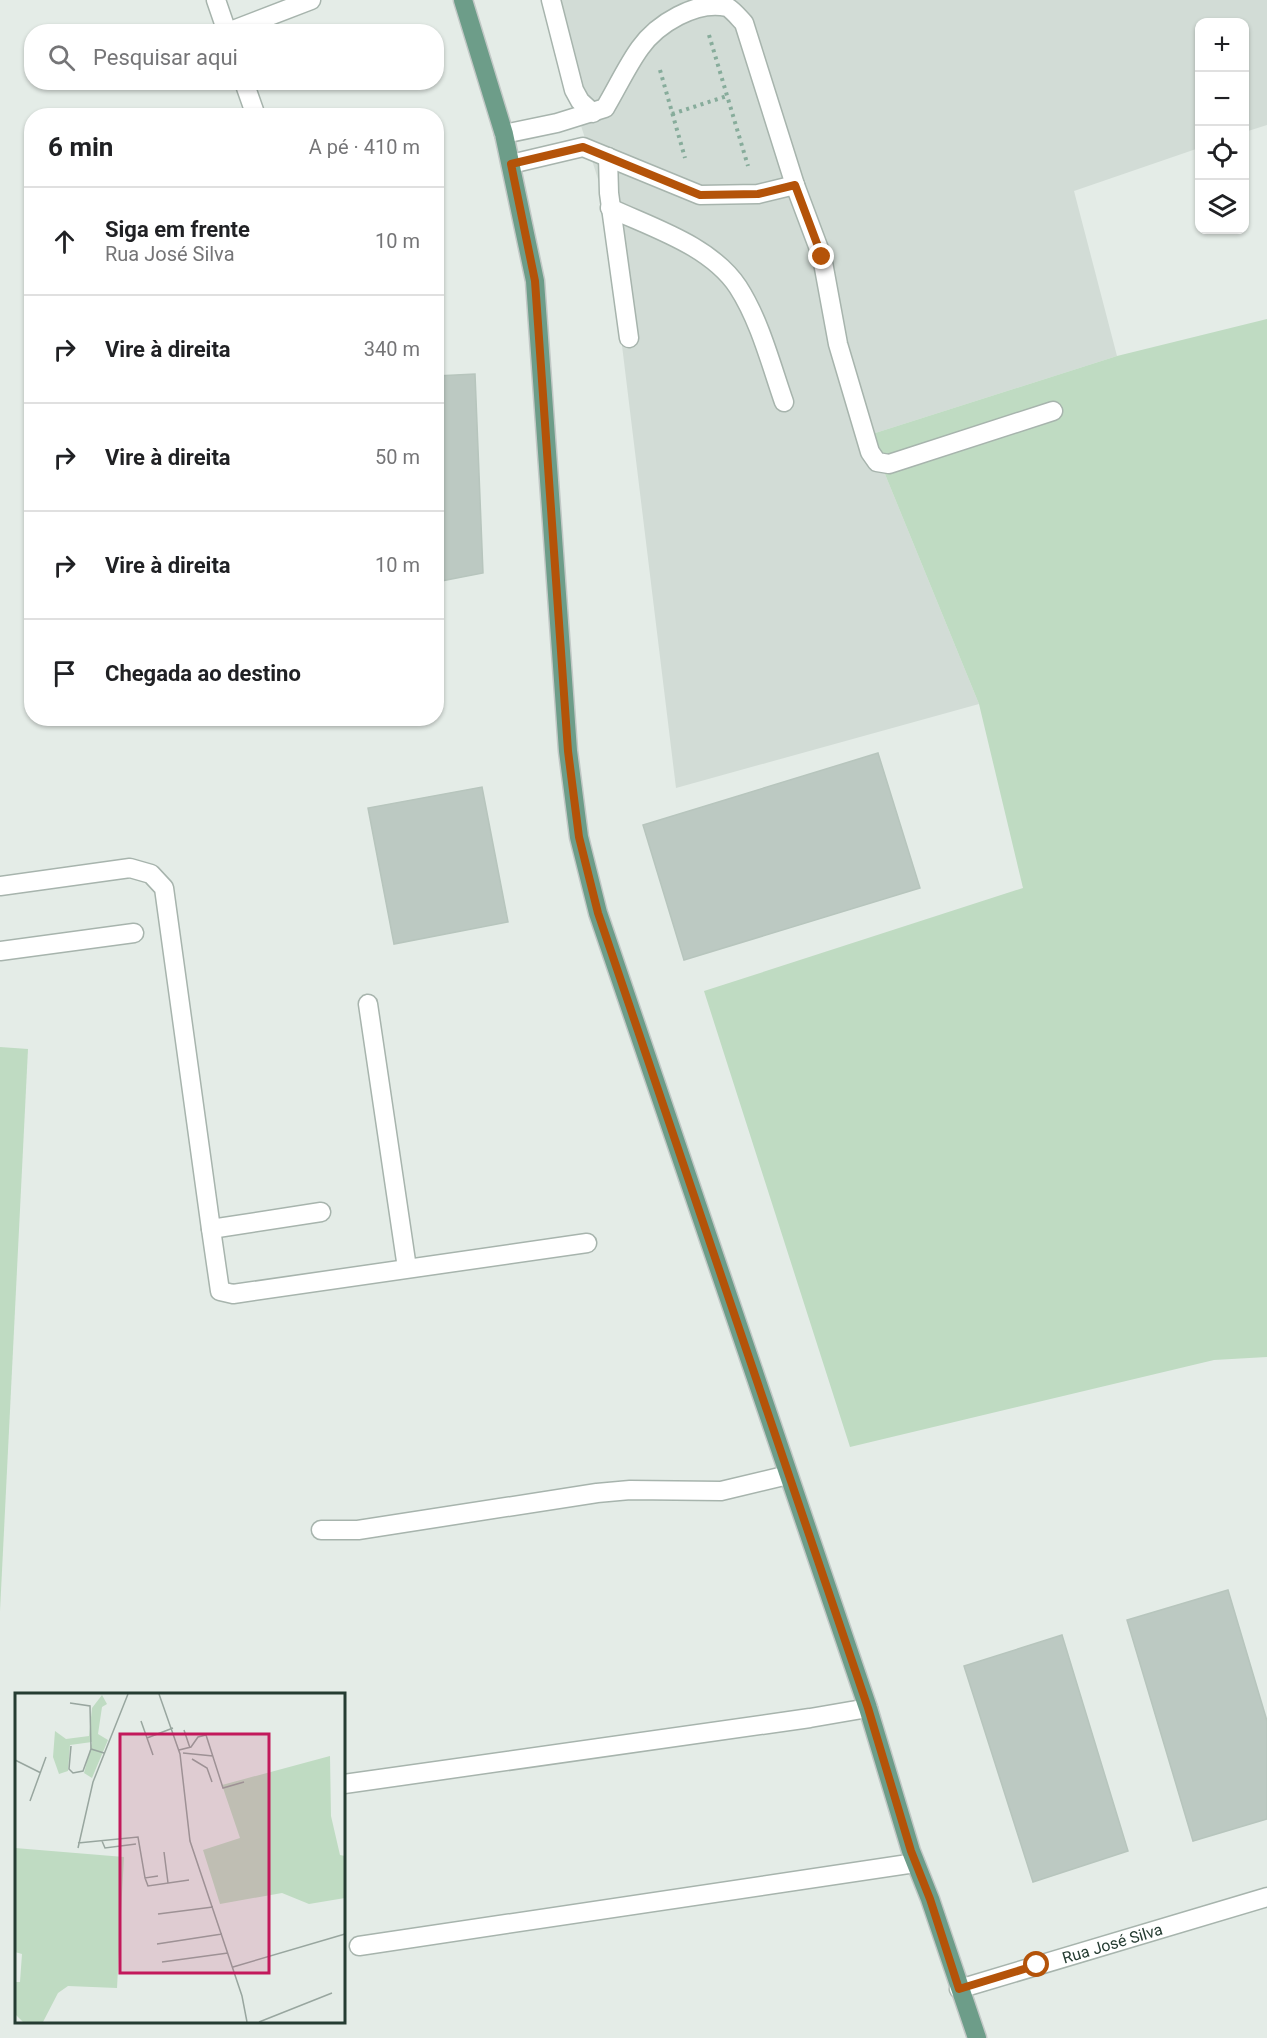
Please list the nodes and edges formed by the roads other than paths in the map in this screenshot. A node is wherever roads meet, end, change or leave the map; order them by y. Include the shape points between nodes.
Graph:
1 (216, 0) edge
2 (311, 0) edge
3 (463, 0) edge
4 (550, 0) edge
5 (224, 24) edge
6 (248, 24) edge
7 (247, 90) edge
8 (253, 108) edge
9 (593, 113) junction
10 (575, 118) junction
11 (504, 134) junction
12 (583, 147) junction
13 (608, 157) junction
14 (511, 164) junction
15 (795, 185) junction
16 (610, 208) junction
17 (629, 338) dead end
18 (784, 402) dead end
19 (1053, 411) dead end
20 (0, 886) edge
21 (134, 933) dead end
22 (0, 951) edge
23 (368, 1004) dead end
24 (321, 1212) dead end
25 (211, 1230) junction
26 (587, 1243) dead end
27 (406, 1268) junction
28 (788, 1475) junction
29 (321, 1530) dead end
30 (868, 1708) junction
31 (345, 1784) edge
32 (915, 1863) junction
33 (1267, 1897) edge
34 (359, 1946) dead end
35 (959, 1989) junction
36 (977, 2038) edge

1 - 5 street
2 - 6 street
3 - 11 main road
4 - 9 street via 574,90
7 - 8 street
9 - 10 street
9 - 15 street via 605,108 640,47 662,25 686,9 710,3 728,8 744,23
10 - 11 street
10 - 12 street
11 - 14 main road
12 - 13 street
12 - 14 street
13 - 15 street via 700,195 758,194
13 - 16 street
14 - 28 main road via 535,281 568,751 579,837 598,913
15 - 19 street via 822,257 838,344 870,452 877,462 889,464
16 - 17 street
16 - 18 street via 704,253 738,286 753,315
20 - 25 street via 130,868 151,874 165,888
21 - 22 street
23 - 27 street
24 - 25 street
25 - 27 street via 220,1291 233,1294
26 - 27 street
28 - 29 street via 721,1491 597,1493 358,1530
28 - 30 main road
30 - 31 street
30 - 32 main road
32 - 34 street
32 - 35 main road
33 - 35 street, Rua José Silva
35 - 36 main road

